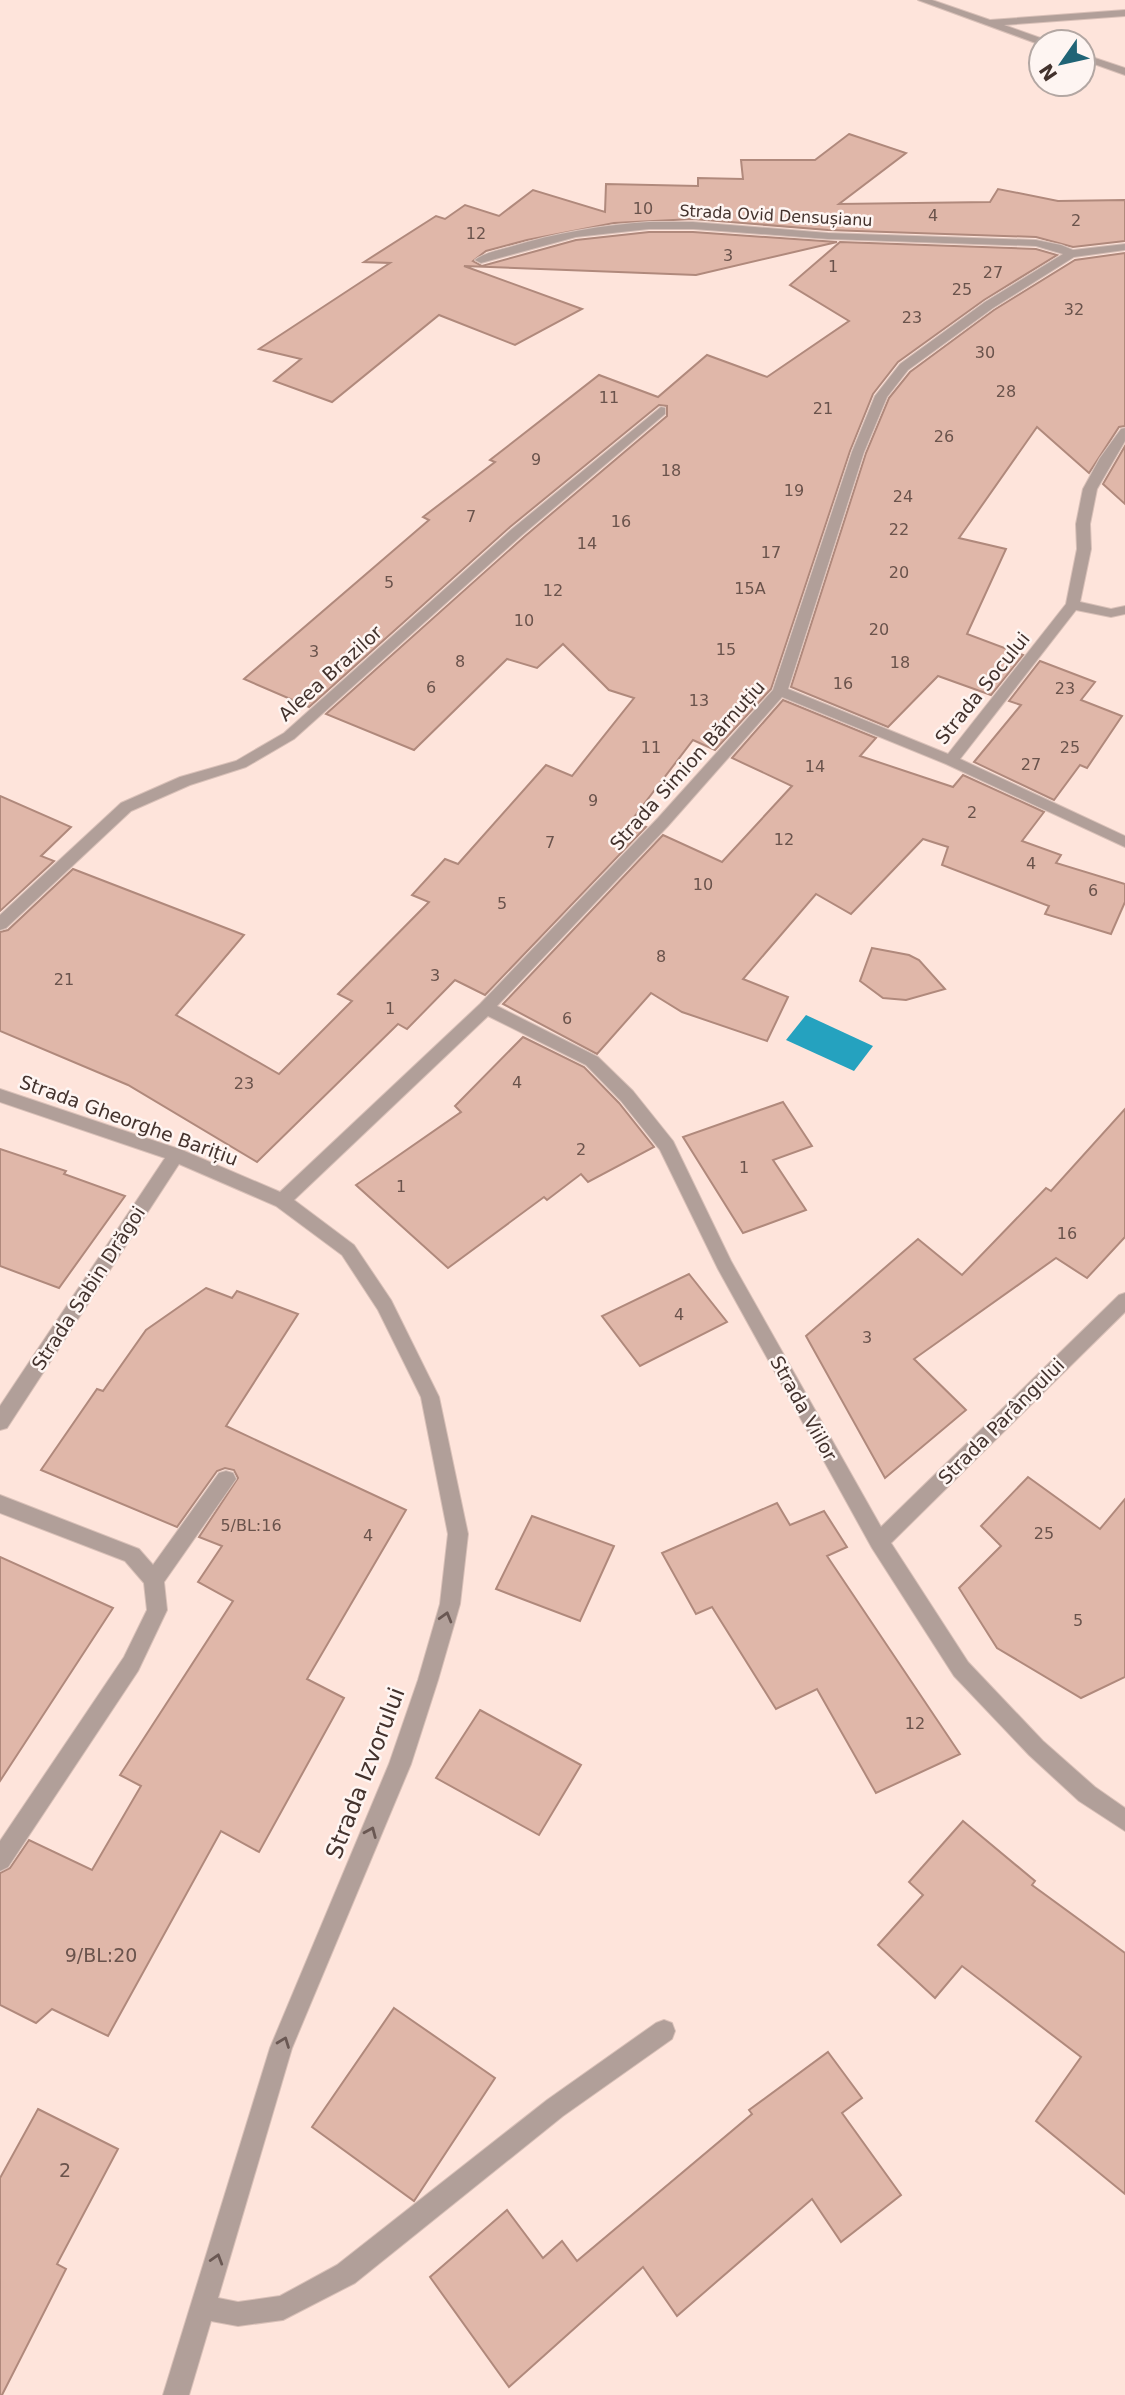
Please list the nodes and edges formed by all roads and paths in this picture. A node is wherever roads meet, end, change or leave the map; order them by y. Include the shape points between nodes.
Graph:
1 (923, 0) edge
2 (1125, 13) edge
3 (991, 23) junction
4 (1027, 36) edge
5 (1097, 62) edge
6 (1125, 72) edge
7 (1125, 247) edge
8 (1071, 254) junction
9 (481, 260) dead end
10 (661, 411) dead end
11 (1125, 432) edge
12 (1073, 605) junction
13 (1125, 610) edge
14 (780, 691) junction
15 (951, 761) junction
16 (1125, 842) edge
17 (0, 923) edge
18 (486, 1009) junction
19 (0, 1095) edge
20 (176, 1155) junction
21 (282, 1201) junction
22 (1125, 1300) edge
23 (0, 1422) edge
24 (226, 1479) dead end
25 (0, 1504) edge
26 (879, 1542) junction
27 (154, 1580) junction
28 (1125, 1821) edge
29 (0, 1860) edge
30 (664, 2031) dead end
31 (202, 2307) junction
32 (176, 2395) edge

1 - 3 street
2 - 3 street
3 - 4 street
5 - 6 street
7 - 8 street, Strada Simion Bărnuțiu
8 - 9 street, Strada Ovid Densușianu via 1037,243 672,225 564,235
8 - 14 street, Strada Simion Bărnuțiu via 912,360 881,396
10 - 17 street, Aleea Brazilor via 517,531 289,736 241,764 185,781 126,807
11 - 12 street via 1090,489
12 - 13 street via 1111,613
12 - 15 street, Strada Socului
14 - 15 street, Strada Socului
14 - 18 street, Strada Simion Bărnuțiu
15 - 16 street
18 - 21 street, Strada Simion Bărnuțiu
18 - 26 street, Strada Viilor via 592,1061 628,1096 667,1146 724,1264
19 - 20 street, Strada Gheorghe Barițiu
20 - 21 street, Strada Gheorghe Barițiu
20 - 23 street, Strada Sabin Drăgoi
31 -> 21 street, Strada Izvorului via 281,2049 400,1764 428,1680 450,1604 458,1534 430,1397 385,1305 348,1250
22 - 26 street, Strada Parângului
24 - 27 street
25 - 27 street via 132,1555
26 - 28 street, Strada Viilor via 961,1669 1036,1748
27 - 29 street via 158,1611 131,1664
30 - 31 street via 555,2108 346,2274 283,2308 238,2314
31 - 32 street, Strada Izvorului

